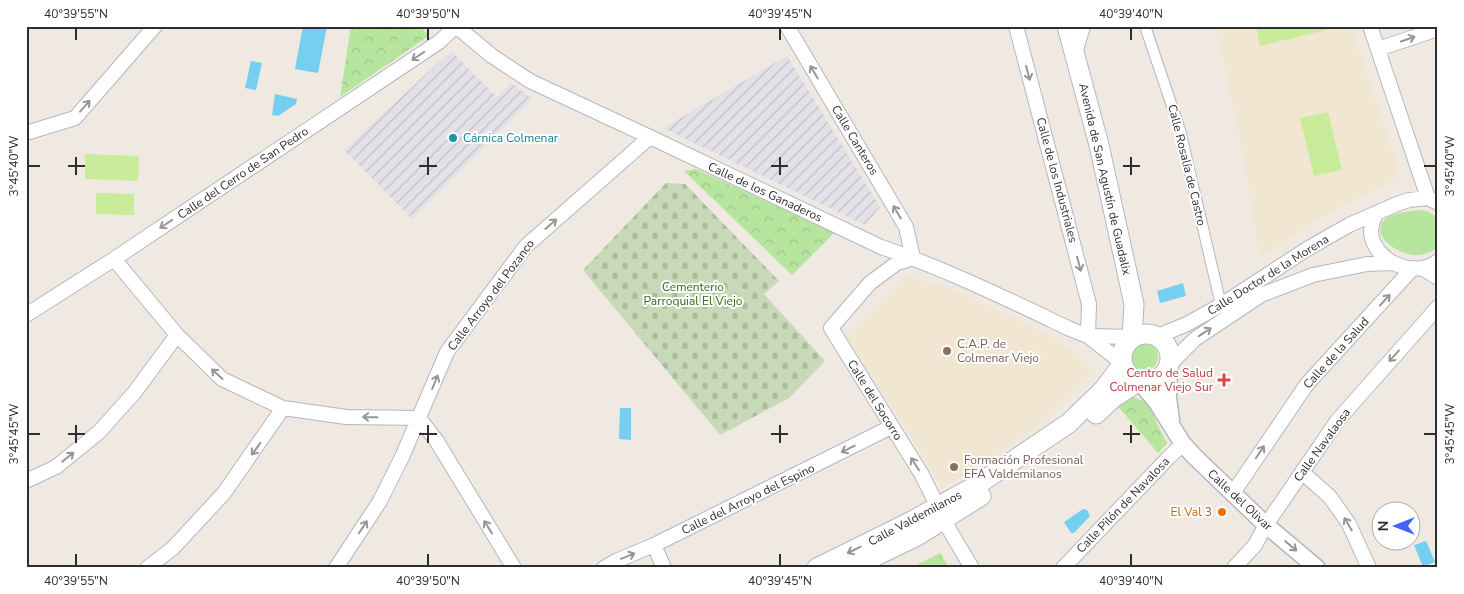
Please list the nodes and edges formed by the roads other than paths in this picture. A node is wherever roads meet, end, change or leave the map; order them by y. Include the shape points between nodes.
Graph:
1 (155, 26) edge
2 (456, 26) edge
3 (787, 26) edge
4 (1016, 26) edge
5 (1067, 26) edge
6 (1083, 26) edge
7 (1145, 26) edge
8 (1370, 26) edge
9 (1438, 28) edge
10 (1378, 49) junction
11 (1075, 54) junction
12 (26, 133) edge
13 (650, 137) junction
14 (1433, 201) edge
15 (1376, 213) junction
16 (913, 258) junction
17 (114, 259) junction
18 (1392, 263) junction
19 (1430, 268) edge
20 (1134, 304) junction
21 (1221, 305) junction
22 (1438, 307) edge
23 (26, 315) edge
24 (177, 335) junction
25 (1088, 336) junction
26 (1158, 336) junction
27 (1132, 337) junction
28 (1122, 364) junction
29 (1169, 365) junction
30 (1139, 381) junction
31 (283, 408) junction
32 (419, 418) junction
33 (1171, 425) junction
34 (891, 427) junction
35 (1184, 444) junction
36 (1302, 472) junction
37 (26, 481) edge
38 (1233, 493) junction
39 (941, 513) junction
40 (1266, 525) junction
41 (654, 546) junction
42 (1070, 565) edge
43 (147, 568) edge
44 (336, 568) edge
45 (514, 568) edge
46 (604, 568) edge
47 (664, 568) edge
48 (817, 568) edge
49 (851, 568) edge
50 (972, 568) edge
51 (1234, 568) edge
52 (1317, 568) edge
53 (1369, 568) edge

12 -> 1 street via 74,118
2 - 13 street, Calle de los Ganaderos via 492,56 530,81
2 -> 17 street, Calle del Cerro de San Pedro via 439,42
16 -> 3 street, Calle Canteros via 906,227
4 -> 25 street, Calle de los Industriales via 1089,304
5 - 11 main road, Avenida de San Agustín de Guadalix
6 - 11 street
7 - 21 street, Calle Rosalía de Castro via 1180,130
8 - 10 street
10 -> 9 street
10 - 14 street
11 - 20 main road, Avenida de San Agustín de Guadalix
13 - 16 street, Calle de los Ganaderos via 881,247
32 -> 13 street, Calle Arroyo del Pozanco via 447,352 526,246
14 - 15 street, Calle Doctor de la Morena via 1409,200
15 - 18 street via 1371,232 1374,242
15 - 21 street, Calle Doctor de la Morena via 1307,249
16 - 25 street, Calle de los Ganaderos via 951,272
16 - 34 street, Calle del Socorro via 897,263 870,283 830,328
17 - 23 street, Calle del Cerro de San Pedro
17 - 24 street
18 - 19 street, Calle Doctor de la Morena via 1401,267
29 -> 18 street, Calle Doctor de la Morena via 1195,339 1261,295 1313,275 1366,264
38 -> 19 street, Calle de la Salud via 1306,384
20 - 26 main road, Avenida de San Agustín de Guadalix
20 - 27 main road, Avenida de San Agustín de Guadalix
21 - 26 street, Calle Doctor de la Morena
22 -> 36 street, Calle Navalaosa via 1337,421
31 -> 24 street via 222,379
37 -> 24 street via 56,467 99,432 134,393
25 - 27 street, Calle de los Ganaderos
25 - 28 street, Calle de los Ganaderos
26 - 27 main road via 1140,333
26 - 29 main road via 1169,349
27 - 28 main road via 1122,352
28 - 30 main road via 1126,372
28 - 39 main road, Calle Valdemilanos via 1104,389 1069,423
29 - 30 main road via 1160,378
29 - 33 street, Calle del Olivar
30 - 33 street, Calle del Olivar
30 - 39 main road, Calle Valdemilanos via 1113,398 1079,431 984,495
32 -> 31 street via 346,417
31 -> 43 street via 224,493 173,548
44 -> 32 street, Calle Arroyo del Pozanco via 380,501
45 -> 32 street via 436,440
33 - 35 street, Calle del Olivar
39 -> 34 street, Calle del Socorro via 922,475
34 -> 41 street, Calle del Arroyo del Espino
35 - 38 street, Calle del Olivar
35 - 42 street, Calle Pilón de Navalosa via 1168,457
36 - 40 street, Calle Navalaosa
53 -> 36 street via 1349,524 1330,497
38 - 40 street, Calle del Olivar
39 -> 48 main road, Calle Valdemilanos via 910,522
39 - 49 main road, Calle Valdemilanos via 917,536
39 - 50 street, Calle del Socorro
40 - 51 street, Calle Navalaosa via 1255,544
40 -> 52 street, Calle del Olivar
46 -> 41 street, Calle del Arroyo del Espino
41 - 47 street

